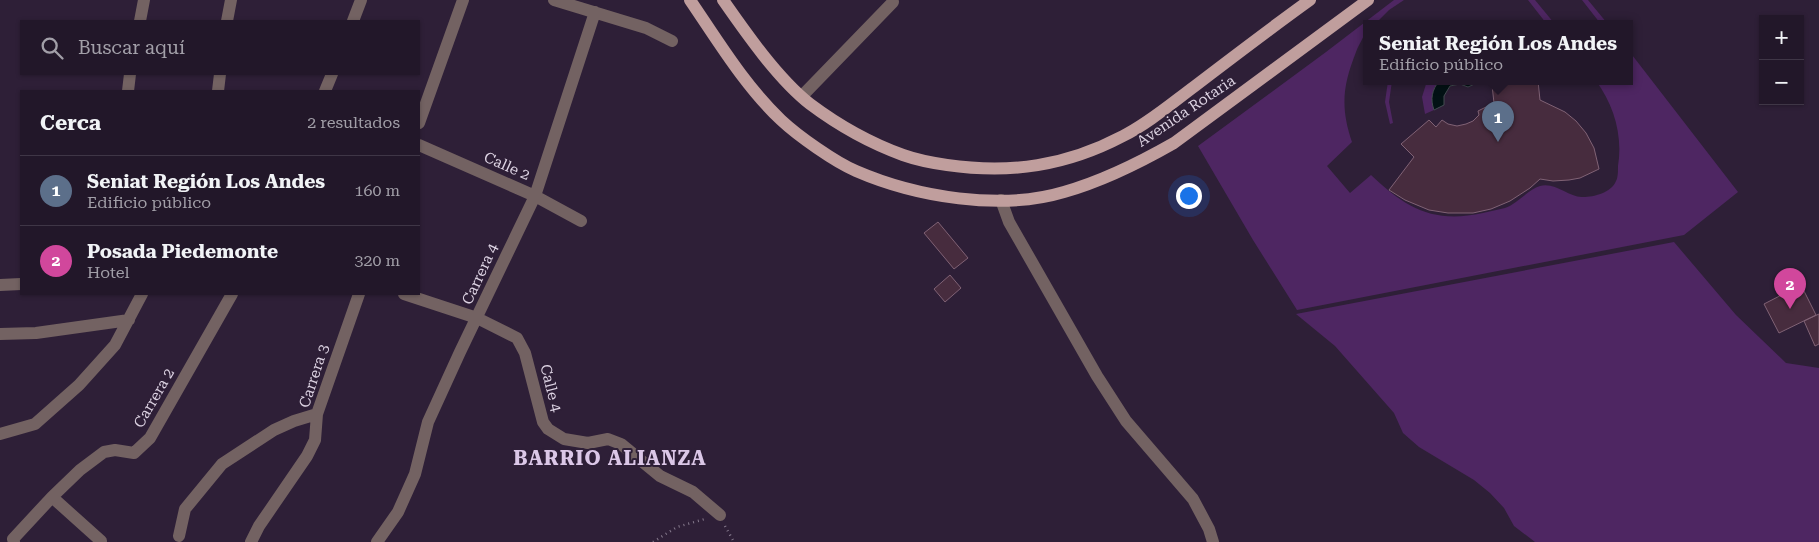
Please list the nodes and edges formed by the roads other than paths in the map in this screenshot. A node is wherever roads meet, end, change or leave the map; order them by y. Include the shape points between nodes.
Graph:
1 (144, 0) edge
2 (231, 0) edge
3 (361, 0) edge
4 (463, 0) edge
5 (554, 0) edge
6 (690, 0) edge
7 (723, 0) edge
8 (1310, 0) edge
9 (1368, 0) edge
10 (893, 2) dead end
11 (595, 12) junction
12 (140, 20) edge
13 (227, 20) edge
14 (353, 20) edge
15 (669, 38) dead end
16 (130, 75) edge
17 (220, 75) edge
18 (332, 75) edge
19 (128, 90) edge
20 (218, 90) edge
21 (324, 90) edge
22 (802, 96) junction
23 (420, 119) edge
24 (420, 145) edge
25 (535, 196) junction
26 (1001, 200) junction
27 (581, 221) dead end
28 (20, 284) edge
29 (0, 285) edge
30 (142, 295) edge
31 (229, 295) edge
32 (358, 295) edge
33 (407, 295) edge
34 (477, 318) junction
35 (129, 320) junction
36 (0, 334) edge
37 (317, 414) junction
38 (0, 434) edge
39 (52, 497) junction
40 (720, 515) road end
41 (179, 536) dead end
42 (11, 541) edge
43 (101, 541) edge
44 (251, 542) edge
45 (376, 542) edge
46 (1213, 542) edge

1 - 12 street
2 - 13 street
3 - 14 street
4 - 23 street
5 - 11 street
6 - 26 main road, Avenida Rotaria via 756,94 783,122 822,150 855,170 889,183 961,198
7 - 22 main road, Avenida Rotaria via 748,36
8 - 22 main road, Avenida Rotaria via 1126,135 1097,149 1028,168 964,167 904,156 833,120
9 - 26 main road, Avenida Rotaria via 1174,143 1146,159 1063,193
10 - 22 street
11 - 15 street
11 - 25 street, Carrera 4
16 - 19 street
17 - 20 street
18 - 21 street
24 - 25 street, Calle 2
25 - 27 street, Calle 2
25 - 34 street, Carrera 4
26 - 46 street via 1009,222 1097,376 1126,421 1193,499
28 - 29 street
30 - 35 street
31 - 39 street, Carrera 2 via 150,438 134,453 104,452
32 - 37 street, Carrera 3
33 - 34 street, Calle 4
34 - 40 street, Calle 4 via 516,338 526,353 543,422 548,429 564,439 588,443 608,439 621,444 660,476 693,492
34 - 45 street, Carrera 4 via 428,422 415,474 398,512
35 - 36 street via 36,333
35 - 38 street via 115,345 52,409 34,424
37 - 41 street via 274,430 222,464 185,509
37 - 44 street, Carrera 3 via 315,440 307,456
39 - 42 street, Carrera 2
39 - 43 street

